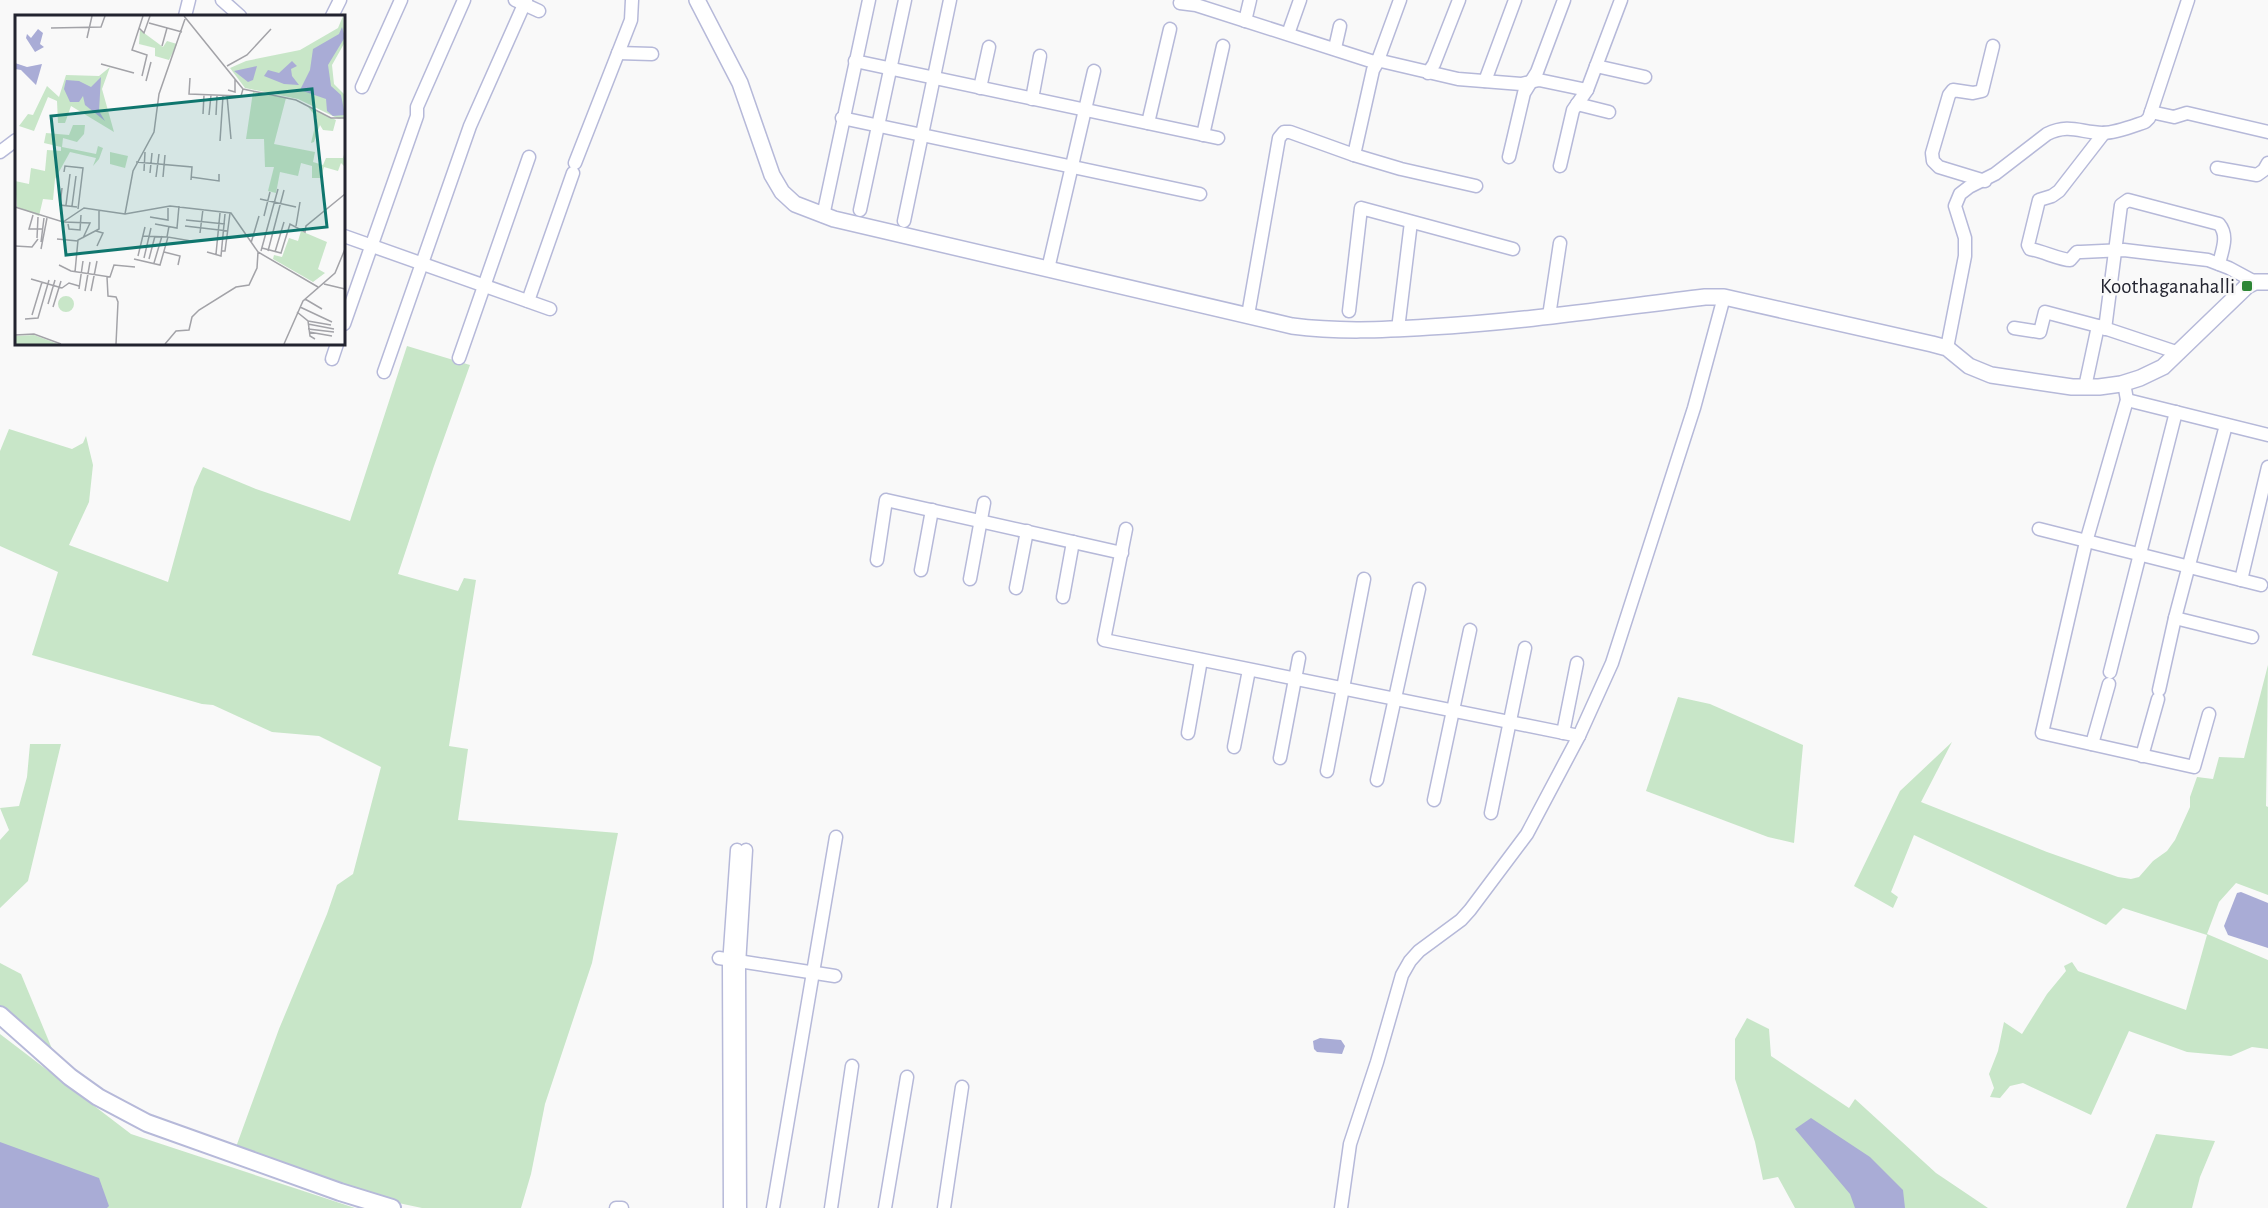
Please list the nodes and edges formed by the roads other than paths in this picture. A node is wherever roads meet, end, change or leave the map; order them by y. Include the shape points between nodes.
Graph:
1 (189, 0) edge
2 (222, 0) edge
3 (340, 0) edge
4 (401, 0) edge
5 (464, 0) edge
6 (632, 0) edge
7 (697, 0) edge
8 (868, 0) edge
9 (905, 0) edge
10 (950, 0) edge
11 (1250, 0) edge
12 (1300, 0) edge
13 (1400, 0) edge
14 (1459, 0) edge
15 (1515, 0) edge
16 (1564, 0) edge
17 (1621, 0) edge
18 (2188, 0) edge
19 (522, 1) edge
20 (1197, 2) edge
21 (1180, 3) dead end
22 (540, 11) dead end
23 (185, 15) edge
24 (239, 15) edge
25 (332, 15) edge
26 (1245, 21) junction
27 (1340, 26) dead end
28 (1170, 29) dead end
29 (1288, 34) junction
30 (1223, 46) dead end
31 (1993, 46) dead end
32 (989, 47) dead end
33 (1335, 48) junction
34 (618, 53) junction
35 (652, 54) dead end
36 (1040, 56) dead end
37 (855, 61) junction
38 (1377, 63) junction
39 (1596, 66) junction
40 (890, 69) junction
41 (1094, 71) dead end
42 (1428, 73) junction
43 (1645, 77) dead end
44 (934, 78) junction
45 (1485, 81) junction
46 (1530, 82) junction
47 (362, 87) dead end
48 (980, 88) junction
49 (1587, 90) junction
50 (1032, 99) junction
51 (1577, 104) junction
52 (1085, 110) junction
53 (1609, 112) dead end
54 (2151, 112) junction
55 (842, 118) junction
56 (1148, 123) junction
57 (878, 126) junction
58 (2268, 132) edge
59 (2104, 133) junction
60 (921, 135) junction
61 (1203, 135) junction
62 (1218, 138) dead end
63 (15, 141) edge
64 (0, 152) edge
65 (1354, 155) junction
66 (529, 157) dead end
67 (1509, 157) dead end
68 (2268, 163) edge
69 (1560, 166) dead end
70 (1072, 167) junction
71 (2217, 168) dead end
72 (1985, 181) junction
73 (1476, 186) dead end
74 (1200, 194) dead end
75 (860, 210) dead end
76 (823, 216) junction
77 (904, 221) dead end
78 (1411, 222) junction
79 (345, 236) edge
80 (1560, 243) dead end
81 (371, 245) junction
82 (1513, 249) dead end
83 (2116, 250) junction
84 (422, 263) junction
85 (2219, 264) junction
86 (1048, 269) junction
87 (2262, 282) edge
88 (484, 285) junction
89 (1724, 297) junction
90 (528, 301) junction
91 (550, 309) dead end
92 (1349, 311) dead end
93 (1248, 315) junction
94 (1549, 316) junction
95 (345, 321) edge
96 (2014, 328) dead end
97 (2102, 328) junction
98 (1398, 329) junction
99 (337, 345) edge
100 (1947, 348) junction
101 (2179, 353) junction
102 (332, 358) dead end
103 (459, 358) dead end
104 (384, 372) dead end
105 (2124, 383) junction
106 (2085, 387) junction
107 (2127, 400) junction
108 (2176, 412) junction
109 (2226, 425) junction
110 (2268, 435) edge
111 (2268, 467) edge
112 (984, 503) dead end
113 (932, 510) junction
114 (981, 521) junction
115 (1126, 529) dead end
116 (2039, 529) dead end
117 (1027, 531) junction
118 (1073, 542) junction
119 (2086, 542) junction
120 (1122, 553) junction
121 (2140, 555) junction
122 (877, 560) dead end
123 (2189, 568) junction
124 (921, 570) dead end
125 (970, 579) dead end
126 (1364, 579) dead end
127 (2241, 580) junction
128 (2261, 585) dead end
129 (1016, 588) dead end
130 (1419, 590) dead end
131 (1063, 597) dead end
132 (2175, 618) junction
133 (1470, 630) dead end
134 (2252, 637) dead end
135 (1525, 648) dead end
136 (1299, 658) dead end
137 (1201, 660) junction
138 (1577, 663) dead end
139 (1249, 670) junction
140 (1295, 679) junction
141 (1343, 688) junction
142 (1395, 699) junction
143 (1452, 710) junction
144 (2209, 714) dead end
145 (1509, 722) junction
146 (1188, 733) dead end
147 (1563, 733) junction
148 (1579, 736) junction
149 (2092, 744) junction
150 (1234, 747) dead end
151 (2142, 756) junction
152 (1280, 758) dead end
153 (1327, 771) dead end
154 (1377, 780) dead end
155 (1434, 800) dead end
156 (1491, 813) dead end
157 (837, 837) dead end
158 (741, 850) dead end
159 (729, 959) junction
160 (813, 973) junction
161 (835, 976) dead end
162 (0, 1015) edge
163 (852, 1066) dead end
164 (907, 1077) dead end
165 (962, 1087) dead end
166 (392, 1208) edge
167 (616, 1208) edge
168 (622, 1208) edge
169 (730, 1208) edge
170 (740, 1208) edge
171 (773, 1208) edge
172 (831, 1208) edge
173 (885, 1208) edge
174 (944, 1208) edge
175 (1341, 1208) edge

1 - 23 street
2 - 24 street
3 - 25 street
4 - 47 street
5 - 81 street via 417,107
6 - 34 street via 631,20
7 - 76 street via 740,83 772,175 795,204
8 - 37 street
9 - 40 street
10 - 44 street
11 - 26 street
12 - 29 street
13 - 38 street
14 - 42 street
15 - 45 street
16 - 46 street
17 - 39 street
18 - 54 street
19 - 22 street
19 - 84 street via 470,126
20 - 21 street
20 - 26 street
26 - 29 street
27 - 33 street
28 - 56 street
29 - 33 street
30 - 61 street
31 - 72 street via 1982,91 1953,90 1947,99 1932,153 1939,167
32 - 48 street
33 - 38 street
34 - 35 street
34 - 90 street
36 - 50 street
37 - 40 street
37 - 55 street
38 - 42 street via 1389,61
38 - 65 street
39 - 43 street
39 - 49 street
40 - 44 street
40 - 57 street
41 - 52 street
42 - 45 street
44 - 48 street
44 - 60 street
45 - 46 street
46 - 49 street via 1539,80
46 - 67 street
48 - 50 street
49 - 51 street
50 - 52 street
51 - 53 street
51 - 69 street
52 - 56 street
52 - 70 street
54 - 58 street via 2174,117 2187,112
54 - 59 street via 2145,122
55 - 57 street
55 - 76 street
56 - 61 street
57 - 60 street
57 - 75 street
59 - 72 street via 2072,128 2055,130
59 - 83 street via 2059,191 2039,200 2028,245 2065,260 2077,252
60 - 70 street
60 - 77 street
61 - 62 street
63 - 64 street
65 - 73 street
65 - 93 street via 1290,132 1281,135
66 - 88 street
68 - 71 street via 2257,175
70 - 74 street
70 - 86 street
72 - 100 street via 1968,187 1955,206 1965,238 1965,256
76 - 86 street
78 - 82 street
78 - 92 street via 1361,208
78 - 98 street
79 - 81 street
80 - 94 street
81 - 84 street
81 - 95 street
83 - 85 street
83 - 85 street via 2121,205 2128,200 2219,224 2225,237
83 - 97 street
84 - 88 street
84 - 104 street
85 - 87 street
86 - 93 street
87 - 101 street via 2247,286
88 - 90 street
88 - 103 street
89 - 94 street
89 - 100 street
89 - 148 street via 1694,408 1612,663
90 - 91 street
93 - 98 street via 1324,330
94 - 98 street
96 - 97 street via 2040,332 2045,312
97 - 101 street
97 - 106 street
99 - 102 street
100 - 106 street via 1970,366 1991,375
101 - 105 street via 2163,367
105 - 106 street
105 - 107 street
107 - 108 street
107 - 119 street
108 - 109 street
108 - 121 street
109 - 110 street
109 - 123 street
111 - 127 street
112 - 114 street
113 - 114 street
113 - 122 street via 886,500
113 - 124 street
114 - 117 street
114 - 125 street
115 - 120 street
116 - 119 street
117 - 118 street
117 - 129 street
118 - 120 street
118 - 131 street
119 - 121 street
119 - 149 street via 2042,733
120 - 137 street via 1104,640
121 - 123 street
121 - 149 street
123 - 127 street
123 - 132 street
126 - 141 street
127 - 128 street
130 - 142 street
132 - 134 street
132 - 151 street
133 - 143 street
135 - 145 street
136 - 140 street
137 - 139 street
137 - 146 street
138 - 147 street
139 - 140 street
139 - 150 street
140 - 141 street
140 - 152 street
141 - 142 street
141 - 153 street
142 - 143 street
142 - 154 street
143 - 145 street
143 - 155 street
144 - 151 street via 2194,767
145 - 147 street
145 - 156 street
147 - 148 street
148 - 175 street via 1527,834 1461,920 1419,951 1406,968 1350,1144
149 - 151 street
157 - 160 street
158 - 159 street
159 - 160 street
159 - 169 street
159 - 170 street
160 - 161 street
160 - 171 street
162 - 166 main road via 70,1077 147,1123
163 - 172 street
164 - 173 street
165 - 174 street
167 - 168 street

